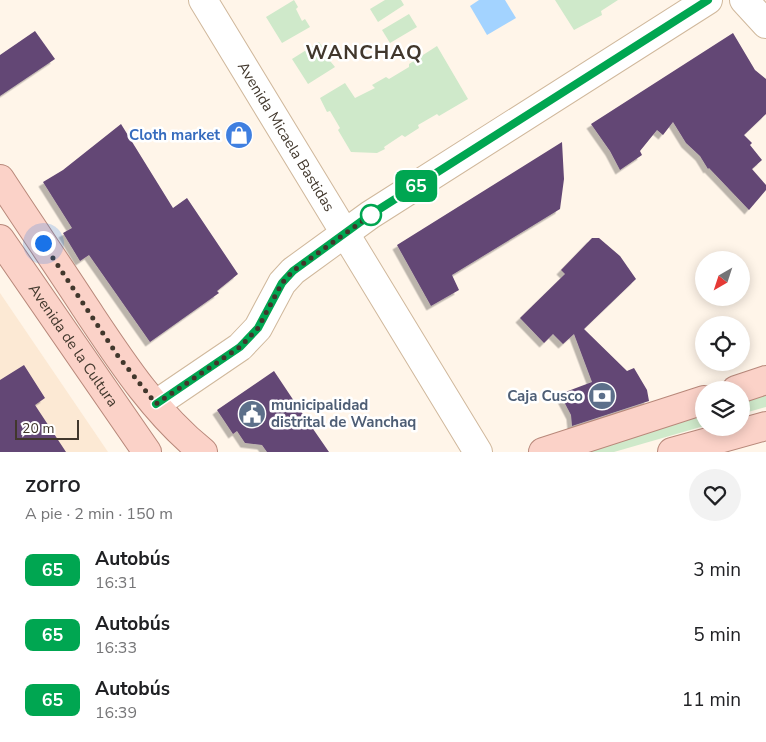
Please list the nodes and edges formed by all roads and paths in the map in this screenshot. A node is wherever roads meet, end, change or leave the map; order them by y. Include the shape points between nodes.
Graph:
1 (203, 0) edge
2 (708, 0) edge
3 (0, 179) edge
4 (344, 233) junction
5 (0, 239) edge
6 (766, 380) edge
7 (750, 385) edge
8 (695, 403) edge
9 (156, 404) junction
10 (766, 426) edge
11 (147, 452) edge
12 (203, 452) edge
13 (478, 452) edge
14 (543, 452) edge
15 (672, 452) edge

1 - 4 street, Avenida Micaela Bastidas
2 - 4 street
3 - 9 main road via 118,356
4 - 9 street via 282,283 258,328 240,347
4 - 13 street, Avenida Micaela Bastidas
5 - 11 main road, Avenida de la Cultura
6 - 7 main road
8 - 14 main road
9 - 12 main road via 182,435
10 - 15 main road

